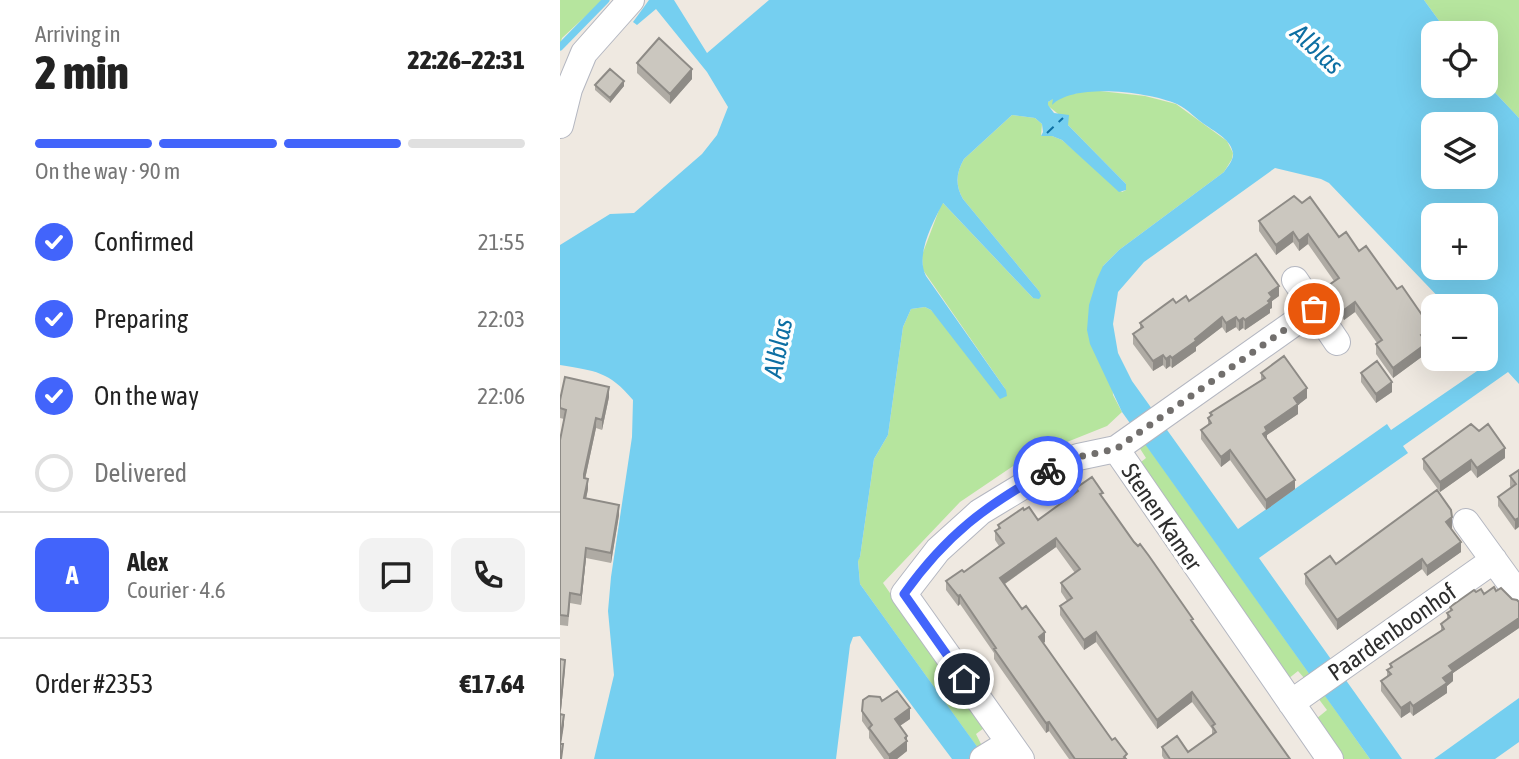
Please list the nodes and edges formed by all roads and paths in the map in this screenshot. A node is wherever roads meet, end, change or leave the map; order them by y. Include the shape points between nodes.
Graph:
1 (631, 0) edge
2 (560, 125) edge
3 (1295, 280) dead end
4 (1314, 309) junction
5 (1337, 342) dead end
6 (1116, 449) junction
7 (1466, 522) dead end
8 (1494, 560) junction
9 (1519, 595) edge
10 (1301, 696) junction
11 (1003, 752) edge
12 (1330, 759) edge

1 - 2 street via 584,53
3 - 4 street
4 - 5 street
4 - 6 street
6 - 10 street, Stenen Kamer
6 - 11 street, Stenen Kamer via 1078,457 980,512 938,550 904,594
7 - 8 street
8 - 9 street
8 - 10 street, Paardenboonhof
10 - 12 street, Stenen Kamer

